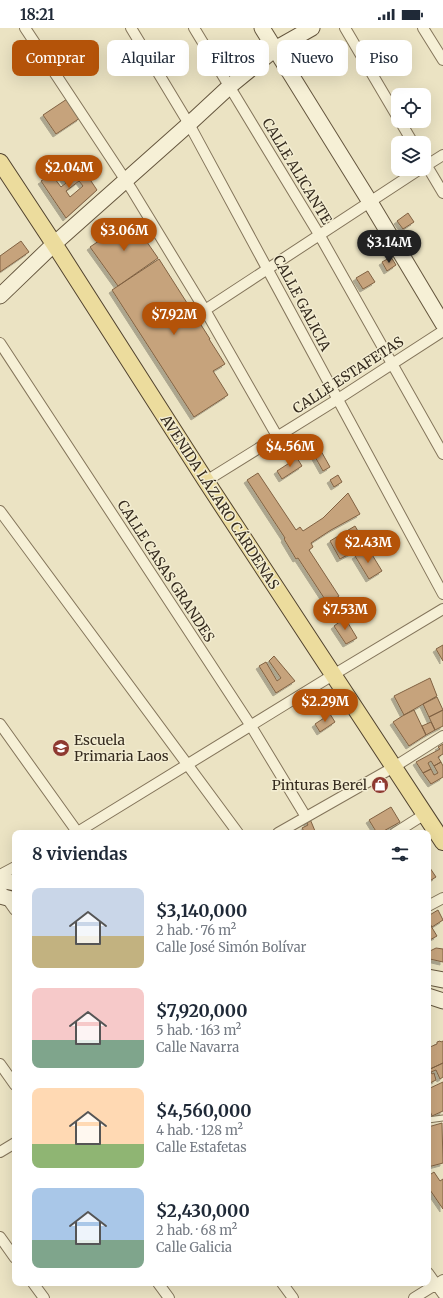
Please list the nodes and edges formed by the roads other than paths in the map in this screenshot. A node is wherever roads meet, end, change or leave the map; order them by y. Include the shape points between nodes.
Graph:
1 (25, 28) edge
2 (131, 28) edge
3 (194, 28) edge
4 (262, 28) edge
5 (312, 28) edge
6 (345, 28) edge
7 (423, 28) edge
8 (275, 48) junction
9 (443, 60) edge
10 (230, 86) junction
11 (391, 106) edge
12 (189, 124) junction
13 (443, 155) edge
14 (431, 161) edge
15 (0, 162) edge
16 (431, 175) edge
17 (408, 176) edge
18 (126, 181) junction
19 (443, 193) edge
20 (370, 202) junction
21 (320, 236) junction
22 (54, 244) junction
23 (268, 268) junction
24 (0, 296) edge
25 (205, 310) junction
26 (443, 324) edge
27 (443, 330) edge
28 (0, 343) edge
29 (392, 364) junction
30 (338, 399) junction
31 (277, 436) junction
32 (443, 454) edge
33 (206, 481) junction
34 (0, 511) edge
35 (443, 594) edge
36 (443, 609) edge
37 (333, 675) junction
38 (0, 724) edge
39 (251, 726) junction
40 (443, 736) edge
41 (187, 765) junction
42 (394, 767) junction
43 (425, 814) junction
44 (306, 817) junction
45 (75, 830) edge
46 (82, 830) edge
47 (236, 830) edge
48 (283, 830) edge
49 (400, 830) edge
50 (443, 842) edge
51 (12, 869) edge
52 (0, 875) edge
53 (0, 880) edge
54 (12, 882) edge
55 (5, 896) edge
56 (443, 898) edge
57 (431, 904) edge
58 (12, 906) edge
59 (431, 978) edge
60 (443, 980) edge
61 (431, 997) edge
62 (443, 1000) edge
63 (0, 1064) edge
64 (12, 1080) edge
65 (443, 1118) edge
66 (431, 1120) edge
67 (12, 1145) edge
68 (0, 1152) edge
69 (0, 1237) edge
70 (12, 1254) edge
71 (431, 1275) edge
72 (440, 1282) edge
73 (35, 1286) edge
74 (160, 1286) edge
75 (284, 1286) edge
76 (443, 1294) edge
77 (44, 1298) edge
78 (169, 1298) edge
79 (293, 1298) edge
80 (414, 1298) edge

1 - 18 street
2 - 12 street, CALLE GALICIA
3 - 10 street, CALLE ALICANTE
4 - 8 street
5 - 8 street
6 - 11 street
7 - 9 street
8 - 10 street
8 - 20 street
10 - 12 street
10 - 21 street, CALLE ALICANTE
12 - 18 street
12 - 23 street, CALLE GALICIA
13 - 14 street
15 - 22 main road, AVENIDA LÁZARO CÁRDENAS
16 - 19 street
17 - 20 street
18 - 22 street
18 - 25 street
20 - 21 street
20 - 26 street
21 - 23 street
21 - 29 street, CALLE ALICANTE
22 - 24 street
22 - 33 main road, AVENIDA LÁZARO CÁRDENAS
23 - 25 street
23 - 30 street, CALLE GALICIA
25 - 31 street
27 - 29 street, CALLE ESTAFETAS
28 - 39 street, CALLE CASAS GRANDES
29 - 30 street, CALLE ESTAFETAS
29 - 32 street, CALLE ALICANTE
30 - 31 street, CALLE ESTAFETAS
30 - 35 street, CALLE GALICIA
31 - 33 street, CALLE ESTAFETAS
33 - 37 main road, AVENIDA LÁZARO CÁRDENAS
34 - 41 street
36 - 37 street
37 - 39 street
37 - 42 main road, AVENIDA LÁZARO CÁRDENAS
38 - 45 street
39 - 41 street
39 - 44 street, CALLE CASAS GRANDES
40 - 42 street
41 - 46 street
41 - 47 street
42 - 43 main road, AVENIDA LÁZARO CÁRDENAS
42 - 44 street
43 - 49 street
43 - 50 main road, AVENIDA LÁZARO CÁRDENAS
44 - 48 street
51 - 52 street
53 - 54 street
55 - 58 street
56 - 57 street
59 - 60 street
61 - 62 street
63 - 64 street
65 - 66 lane
67 - 68 street
69 - 70 street
71 - 72 street
72 - 76 street
72 - 80 street
73 - 77 street
74 - 78 street
75 - 79 street

